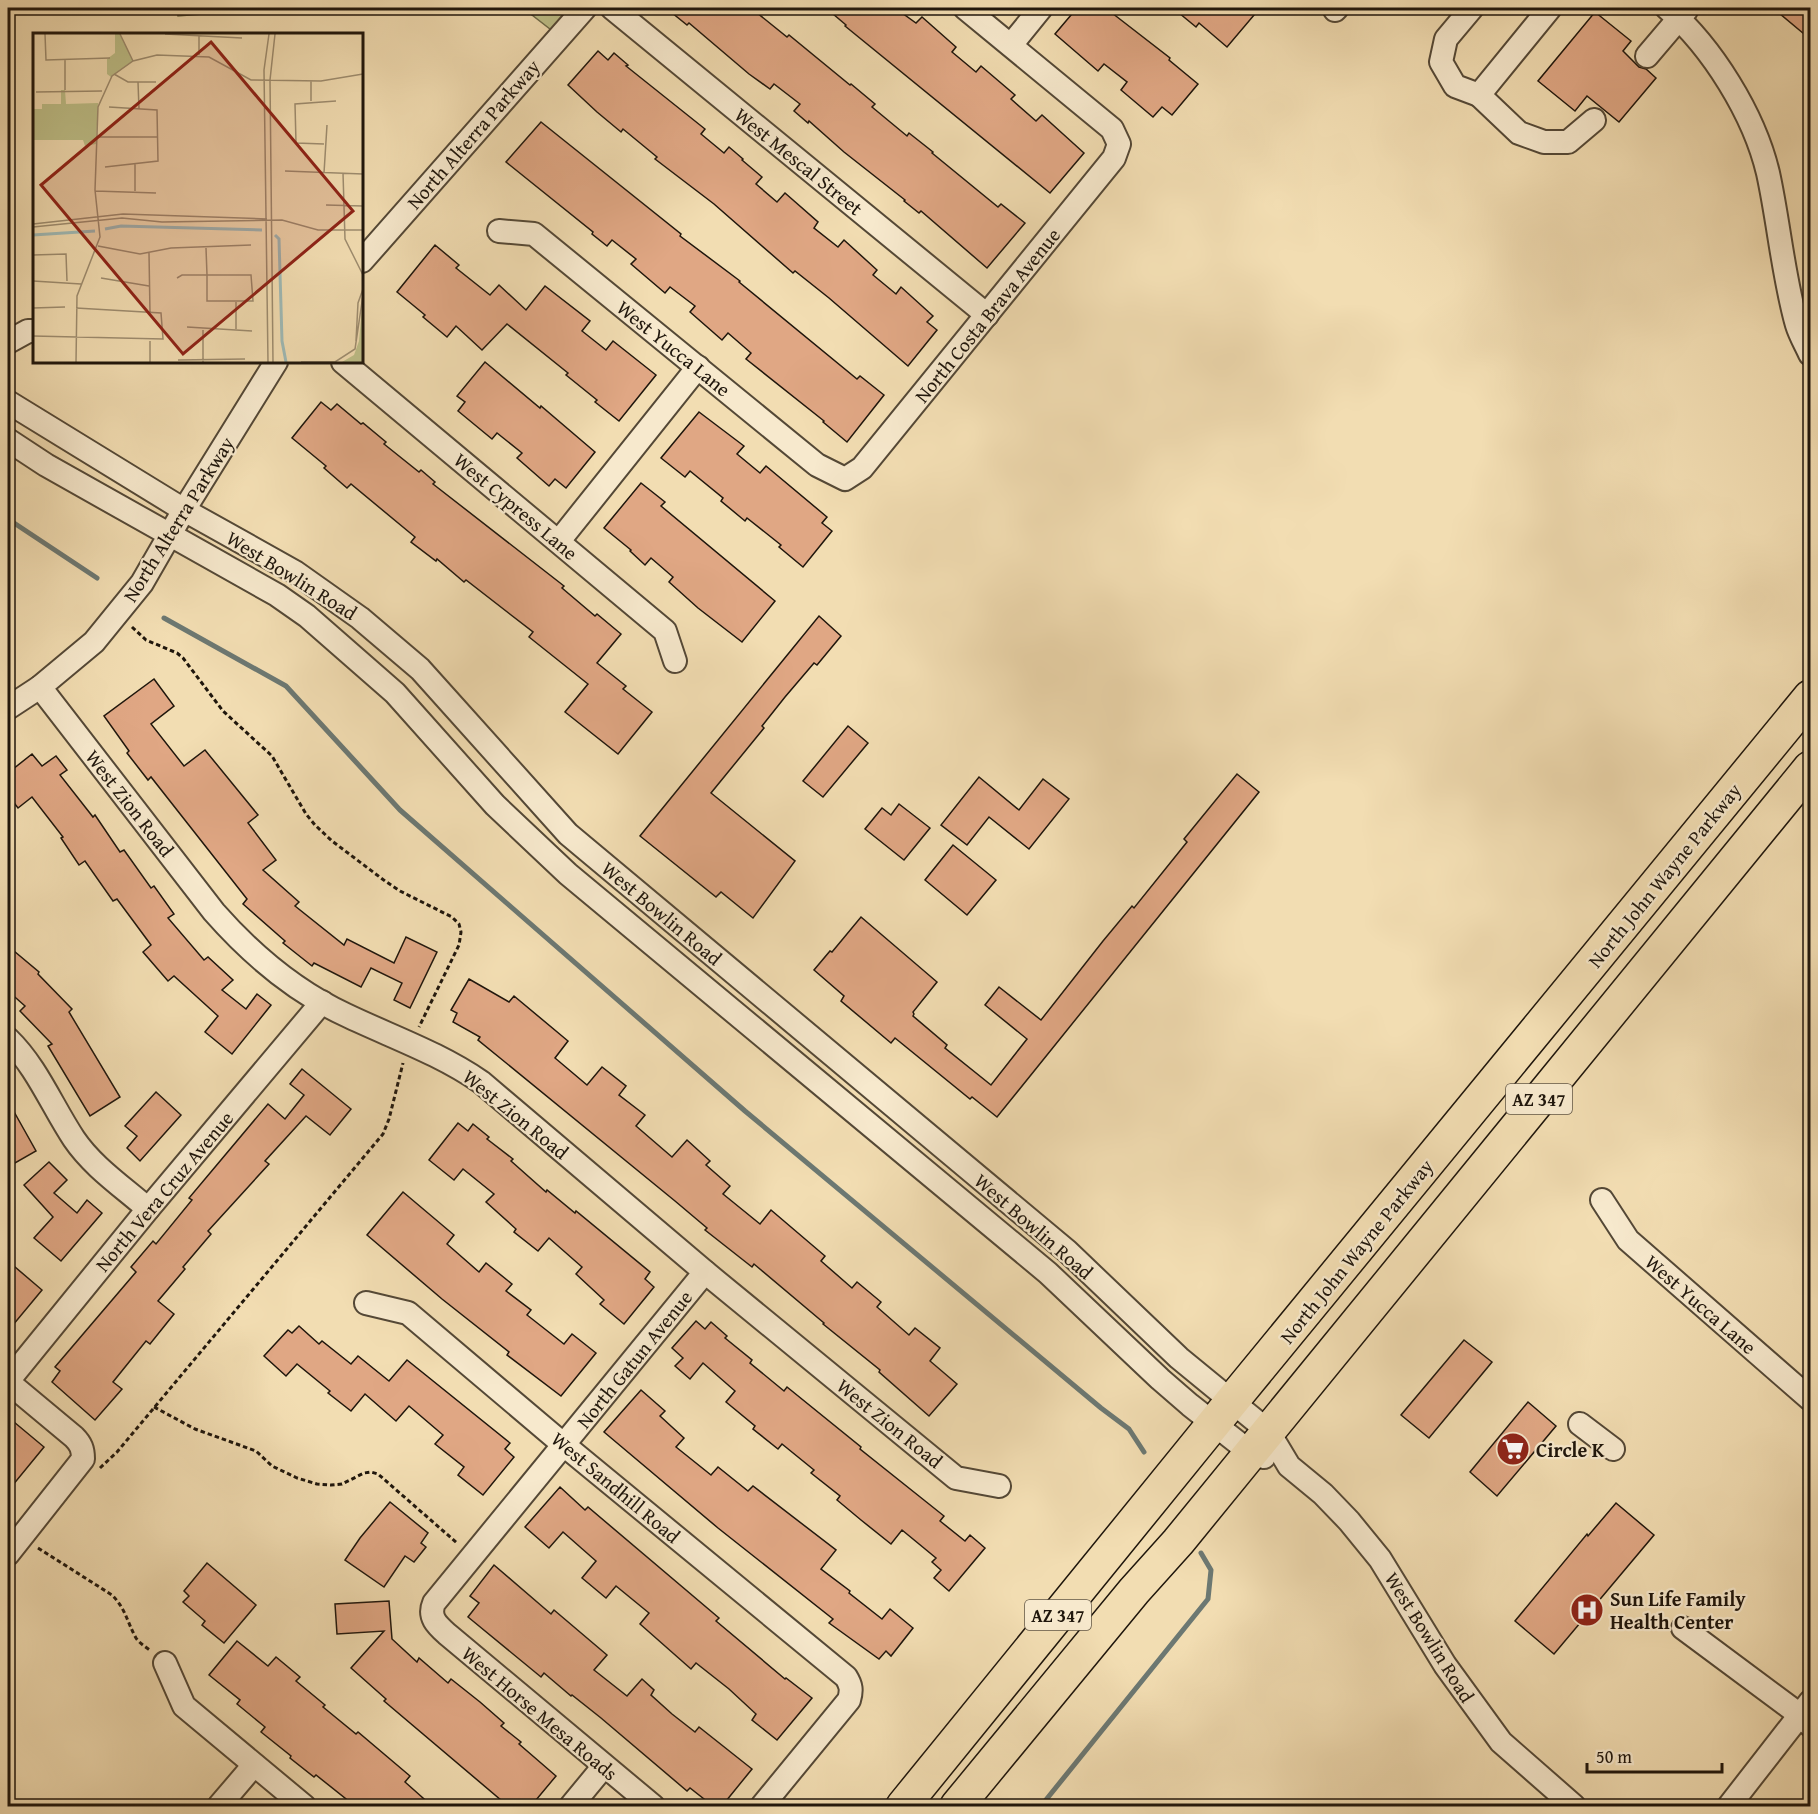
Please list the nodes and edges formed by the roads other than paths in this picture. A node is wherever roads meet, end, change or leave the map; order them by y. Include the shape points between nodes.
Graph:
1 (585, 8) edge
2 (612, 8) edge
3 (965, 8) edge
4 (1041, 8) edge
5 (1472, 8) edge
6 (1550, 8) edge
7 (1678, 11) edge
8 (1011, 45) junction
9 (1647, 56) dead end
10 (1479, 95) junction
11 (1594, 120) dead end
12 (499, 231) dead end
13 (363, 260) edge
14 (987, 315) junction
15 (33, 331) edge
16 (8, 342) edge
17 (1810, 354) edge
18 (275, 363) edge
19 (344, 363) edge
20 (698, 367) junction
21 (8, 402) edge
22 (8, 440) edge
23 (845, 479) joint
24 (184, 510) junction
25 (170, 534) junction
26 (559, 541) junction
27 (675, 662) dead end
28 (40, 687) junction
29 (1810, 697) edge
30 (8, 708) edge
31 (1810, 768) edge
32 (322, 1002) junction
33 (8, 1039) edge
34 (1602, 1200) dead end
35 (148, 1209) junction
36 (705, 1272) junction
37 (366, 1303) dead end
38 (8, 1382) edge
39 (1810, 1399) edge
40 (1223, 1412) junction
41 (1580, 1424) dead end
42 (1260, 1442) junction
43 (564, 1445) junction
44 (1613, 1449) dead end
45 (999, 1486) dead end
46 (8, 1554) edge
47 (432, 1615) joint
48 (1683, 1629) dead end
49 (165, 1663) dead end
50 (1807, 1714) edge
51 (254, 1765) junction
52 (604, 1766) junction
53 (219, 1806) edge
54 (304, 1806) edge
55 (571, 1806) edge
56 (653, 1806) edge
57 (762, 1806) edge
58 (903, 1806) edge
59 (957, 1806) edge
60 (1574, 1806) edge
61 (1729, 1806) edge

1 - 13 street, North Alterra Parkway
2 - 14 street, West Mescal Street
3 - 8 street
4 - 8 street
5 - 10 street via 1446,39 1441,62 1455,86
6 - 10 street
7 - 9 street
7 - 17 street via 1749,119 1767,171 1797,327
8 - 14 street, North Costa Brava Avenue via 1112,129 1119,144 1114,158
10 - 11 street via 1519,133 1544,142 1568,142
12 - 20 street, West Yucca Lane via 534,234
14 - 23 street, North Costa Brava Avenue via 862,468
15 - 16 street
18 - 24 street, North Alterra Parkway
19 - 26 street, West Cypress Lane
20 - 23 street, West Yucca Lane via 817,465
20 - 26 street
21 - 24 street, West Bowlin Road
22 - 25 street, West Bowlin Road
24 - 25 street, North Alterra Parkway
24 - 40 street, West Bowlin Road via 295,572 360,618 420,669 568,834 1067,1251 1179,1358
25 - 28 street, North Alterra Parkway via 142,583 94,642
25 - 40 street, West Bowlin Road via 277,595 329,635 395,693 495,805 568,874 1038,1265 1160,1379
26 - 27 street, West Cypress Lane via 665,631
28 - 30 street, North Alterra Parkway
28 - 32 street, West Zion Road via 228,928 288,982
29 - 40 highway, North John Wayne Parkway / AZ 347
31 - 42 highway, AZ 347
32 - 35 street, North Vera Cruz Avenue
32 - 36 street, West Zion Road via 408,1051 457,1066 481,1082
33 - 35 street via 31,1067 86,1154
34 - 39 street, West Yucca Lane via 1628,1240
35 - 38 street, North Vera Cruz Avenue
36 - 43 street, North Gatun Avenue
36 - 45 street, West Zion Road via 956,1478
37 - 43 street, West Sandhill Road via 408,1313
38 - 46 street via 74,1437 83,1455
40 - 42 street, West Bowlin Road
40 - 58 highway, North John Wayne Parkway / AZ 347
41 - 44 street
42 - 59 highway, AZ 347
42 - 60 street, West Bowlin Road via 1349,1521 1380,1559 1444,1665 1501,1742
43 - 47 street, North Gatun Avenue via 434,1603
43 - 57 street, West Sandhill Road via 850,1684 852,1692 845,1707
47 - 52 street, West Horse Mesa Roads via 447,1634
48 - 50 street
49 - 51 street via 184,1706
50 - 61 street
51 - 53 street
51 - 54 street
52 - 55 street
52 - 56 street, West Horse Mesa Roads

